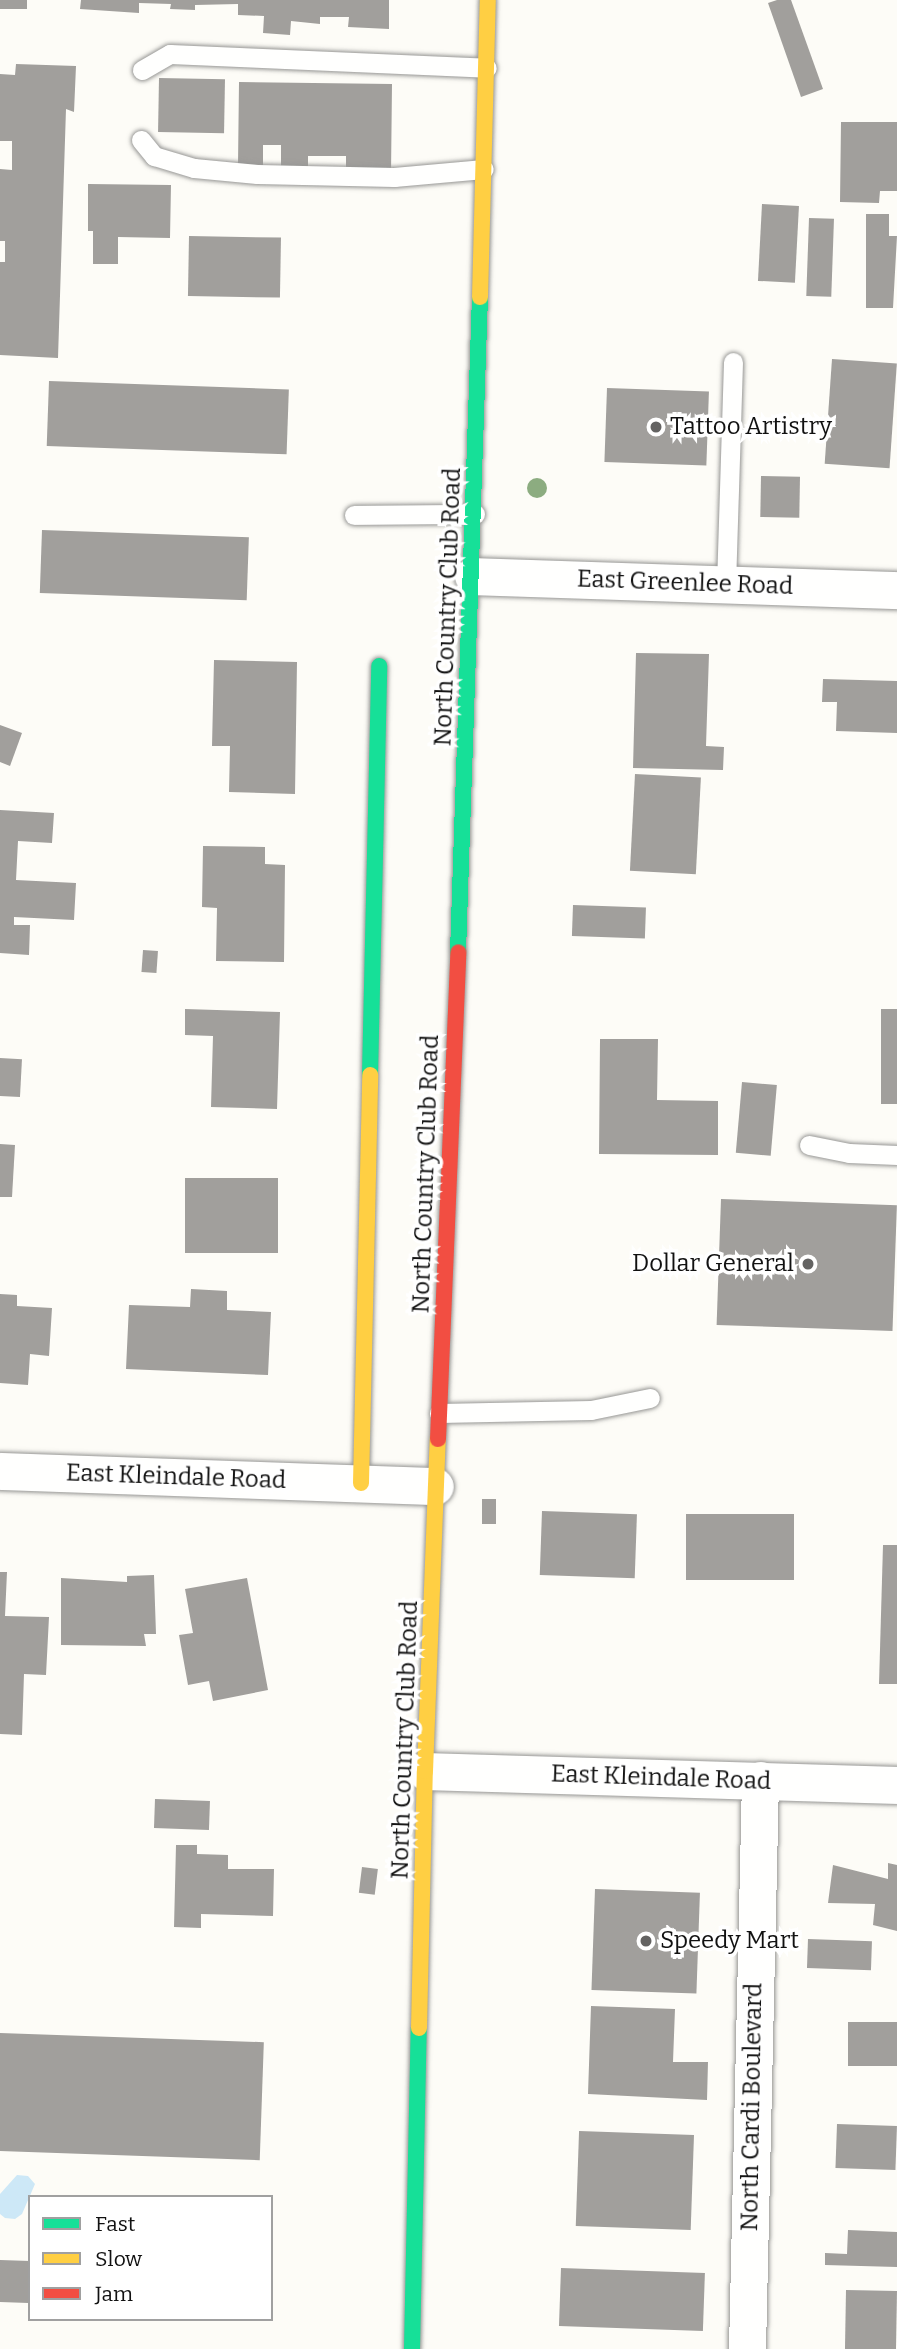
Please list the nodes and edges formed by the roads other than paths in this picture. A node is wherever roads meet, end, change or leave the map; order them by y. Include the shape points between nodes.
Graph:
1 (488, 0) edge
2 (487, 68) junction
3 (142, 70) dead end
4 (141, 140) dead end
5 (484, 169) junction
6 (733, 362) dead end
7 (475, 514) junction
8 (354, 515) dead end
9 (473, 576) junction
10 (726, 584) junction
11 (897, 590) edge
12 (379, 666) dead end
13 (809, 1145) dead end
14 (897, 1154) edge
15 (650, 1398) dead end
16 (439, 1413) junction
17 (0, 1471) edge
18 (361, 1483) junction
19 (435, 1486) junction
20 (425, 1771) junction
21 (760, 1780) junction
22 (897, 1785) edge
23 (412, 2349) edge
24 (747, 2349) edge

1 - 2 main road, North Country Club Road
2 - 3 lane via 170,54
2 - 5 main road, North Country Club Road
4 - 5 lane via 154,156 194,167 257,174 394,177
5 - 7 main road, North Country Club Road
6 - 10 lane
7 - 8 lane
7 - 9 main road, North Country Club Road
9 - 10 street, East Greenlee Road
9 - 16 main road, North Country Club Road
10 - 11 street, East Greenlee Road
12 - 18 main road
13 - 14 lane via 849,1153
15 - 16 lane via 591,1410
16 - 19 main road, North Country Club Road
17 - 18 street, East Kleindale Road
18 - 19 street, East Kleindale Road
19 - 20 main road, North Country Club Road
20 - 21 street, East Kleindale Road
20 - 23 main road, North Country Club Road
21 - 22 street, East Kleindale Road
21 - 24 street, North Cardi Boulevard

